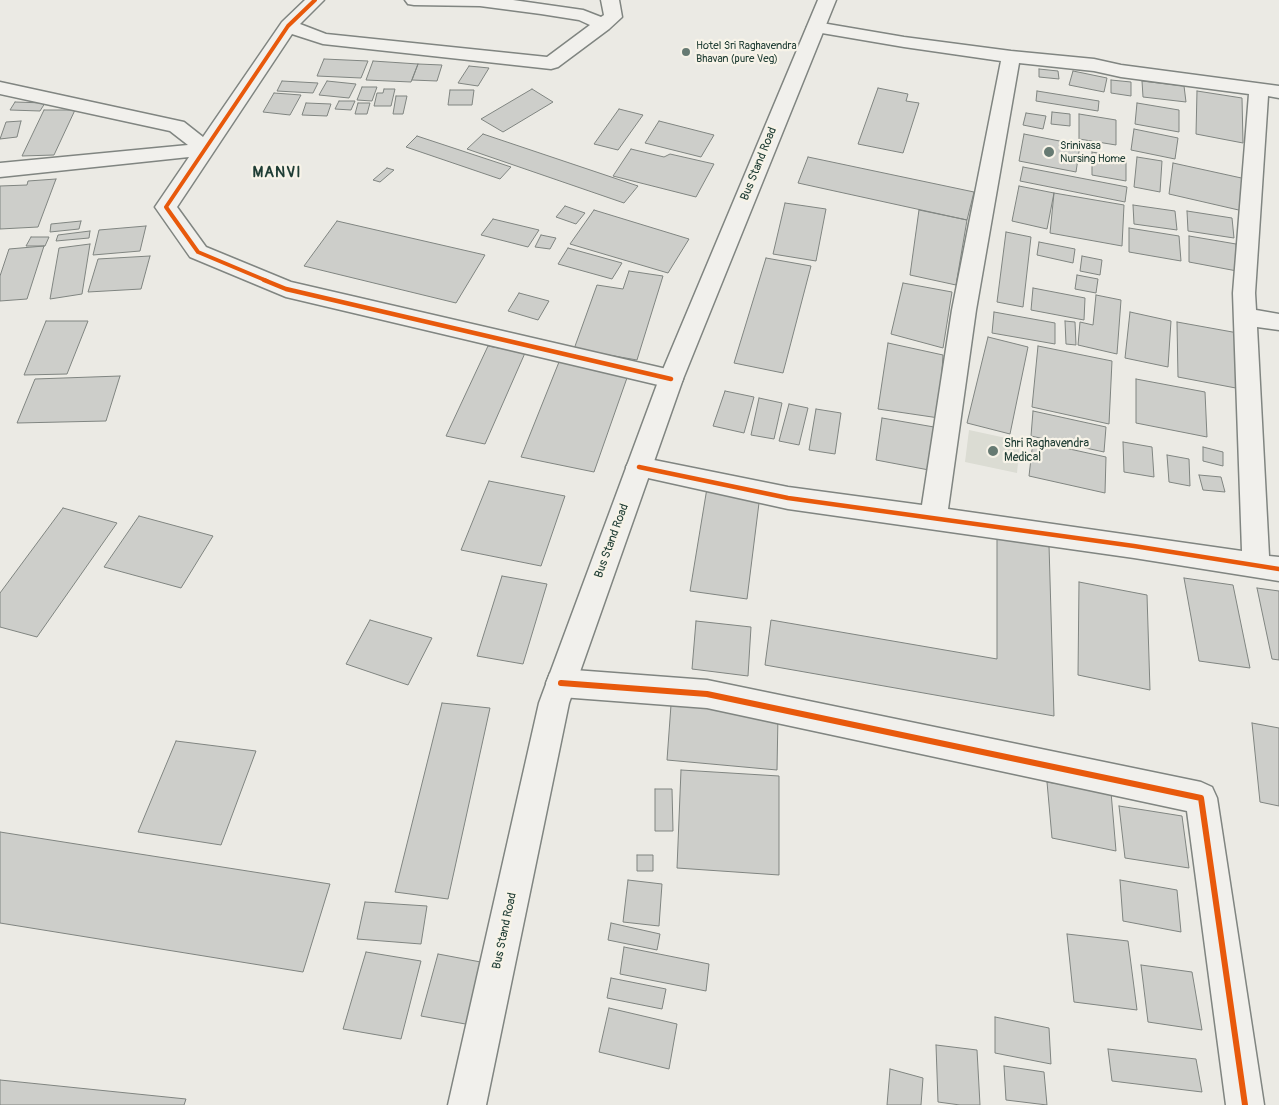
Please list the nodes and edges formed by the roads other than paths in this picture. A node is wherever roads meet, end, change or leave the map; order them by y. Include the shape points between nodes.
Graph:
1 (315, 0) edge
2 (414, 0) edge
3 (610, 0) edge
4 (827, 0) edge
5 (603, 25) junction
6 (288, 26) junction
7 (816, 27) junction
8 (1011, 57) junction
9 (0, 88) edge
10 (1269, 91) edge
11 (206, 148) junction
12 (0, 170) edge
13 (1244, 316) junction
14 (1279, 322) edge
15 (671, 379) junction
16 (639, 467) junction
17 (933, 518) junction
18 (1268, 567) edge
19 (560, 683) junction
20 (467, 1105) edge
21 (1245, 1105) edge

1 - 6 street
2 - 5 street via 480,1 541,9 583,15
3 - 5 street via 613,17
4 - 7 street, Bus Stand Road
5 - 6 street via 551,63 323,39
6 - 11 street
7 - 8 street
7 - 15 street, Bus Stand Road
8 - 10 street via 1094,65
8 - 17 street via 998,113 964,310
9 - 11 street via 177,126
10 - 13 street
11 - 12 street
11 - 15 street via 166,207 198,252 286,289
13 - 14 street
13 - 18 street
15 - 16 street, Bus Stand Road
16 - 17 street via 788,498
16 - 19 street, Bus Stand Road
17 - 18 street
19 - 20 street, Bus Stand Road
19 - 21 street via 707,694 1201,798

